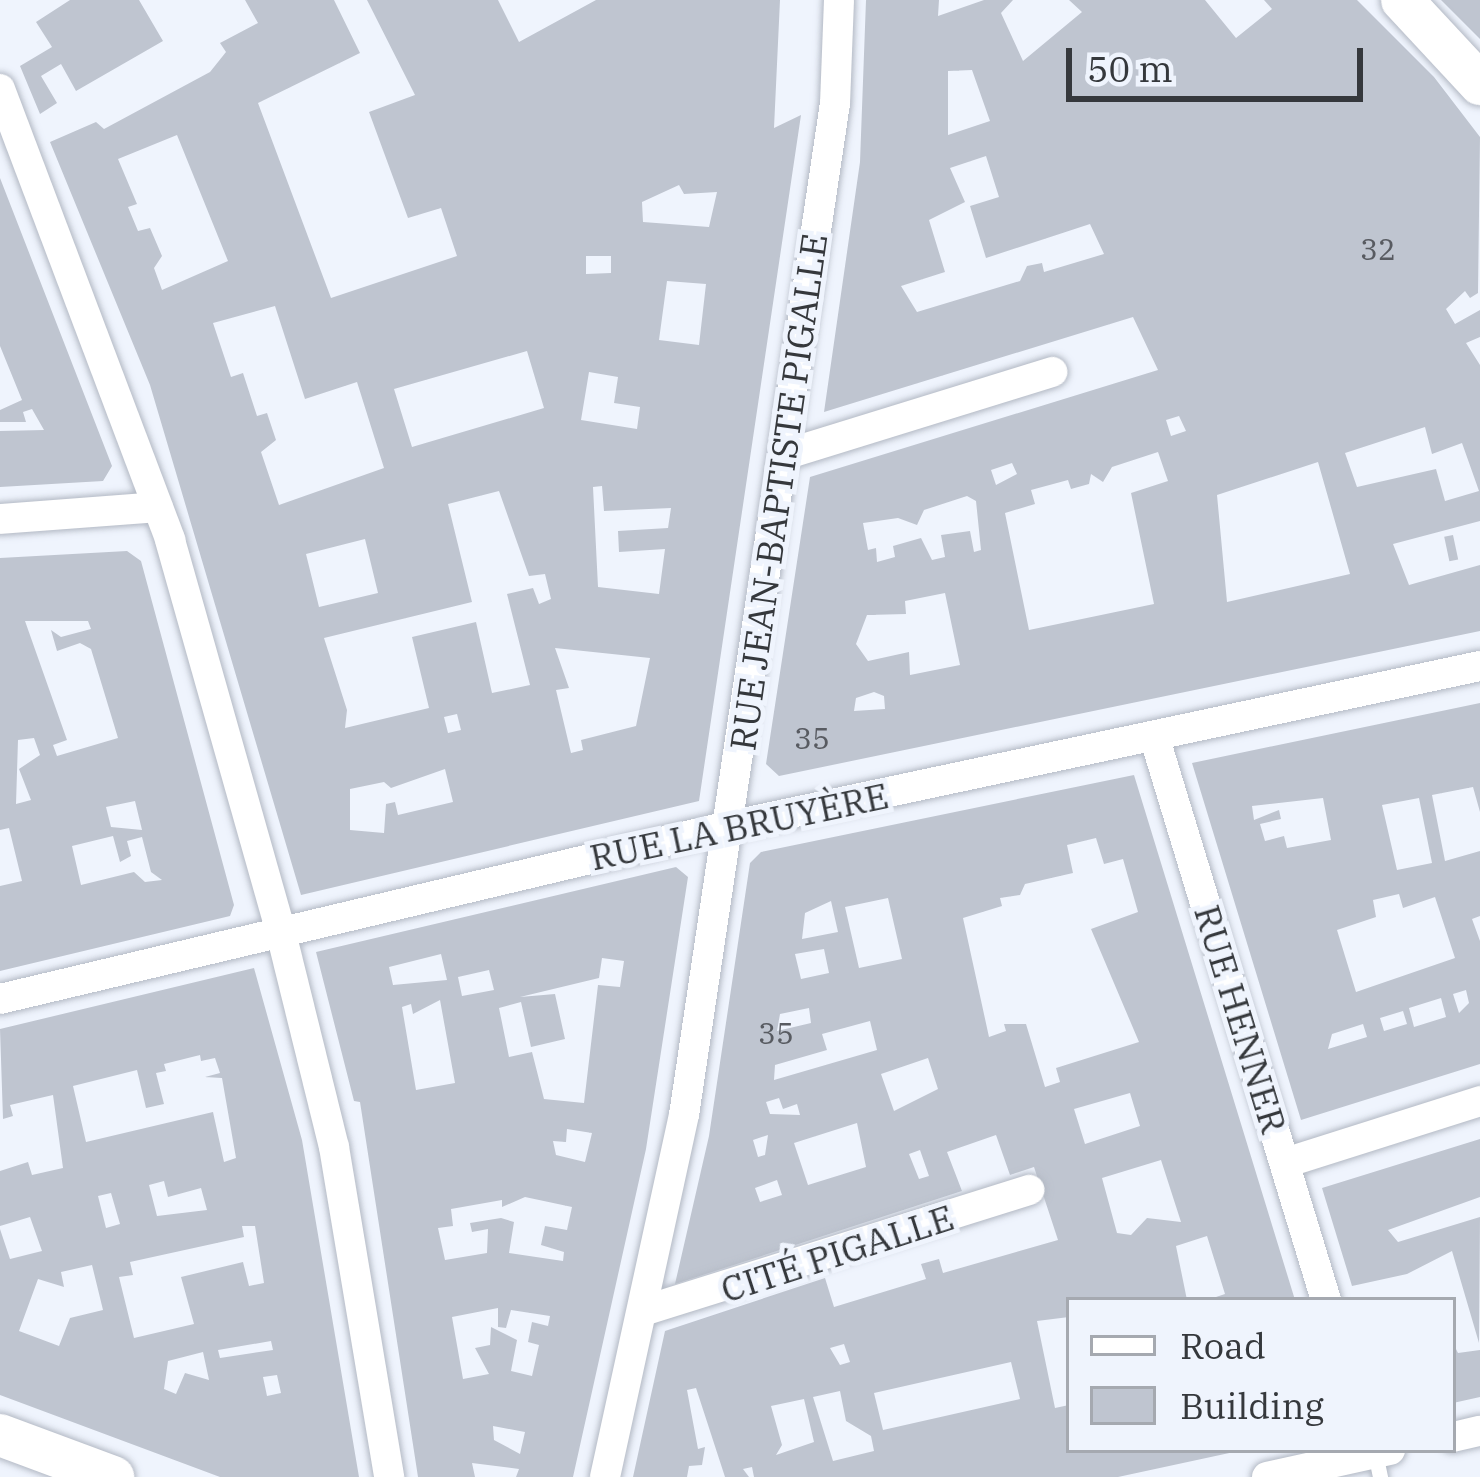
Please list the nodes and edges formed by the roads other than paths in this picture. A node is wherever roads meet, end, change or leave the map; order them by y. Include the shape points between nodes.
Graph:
1 (838, 0) edge
2 (1402, 0) edge
3 (1480, 84) edge
4 (0, 89) edge
5 (1052, 372) dead end
6 (784, 455) junction
7 (158, 507) junction
8 (0, 519) edge
9 (1480, 666) edge
10 (1155, 739) junction
11 (729, 826) junction
12 (281, 933) junction
13 (0, 1000) edge
14 (1480, 1101) edge
15 (1285, 1162) junction
16 (1030, 1190) dead end
17 (1326, 1297) edge
18 (643, 1311) junction
19 (0, 1435) edge
20 (1380, 1457) edge
21 (113, 1477) edge
22 (389, 1477) edge
23 (605, 1477) edge
24 (1268, 1477) edge

1 - 6 street, RUE JEAN-BAPTISTE PIGALLE via 835,104
2 - 3 street
4 - 7 street
5 - 6 street
6 - 11 street, RUE JEAN-BAPTISTE PIGALLE
7 - 8 street
7 - 12 street
9 - 10 street, RUE LA BRUYÈRE
10 - 11 street, RUE LA BRUYÈRE
10 - 15 street, RUE HENNER
11 - 12 street, RUE LA BRUYÈRE
11 - 18 street, RUE JEAN-BAPTISTE PIGALLE via 684,1115
12 - 13 street, RUE LA BRUYÈRE
12 - 22 street via 334,1147
14 - 15 street
15 - 17 street, RUE HENNER
16 - 18 street, CITÉ PIGALLE
18 - 23 street, RUE JEAN-BAPTISTE PIGALLE
19 - 21 street
20 - 24 street

